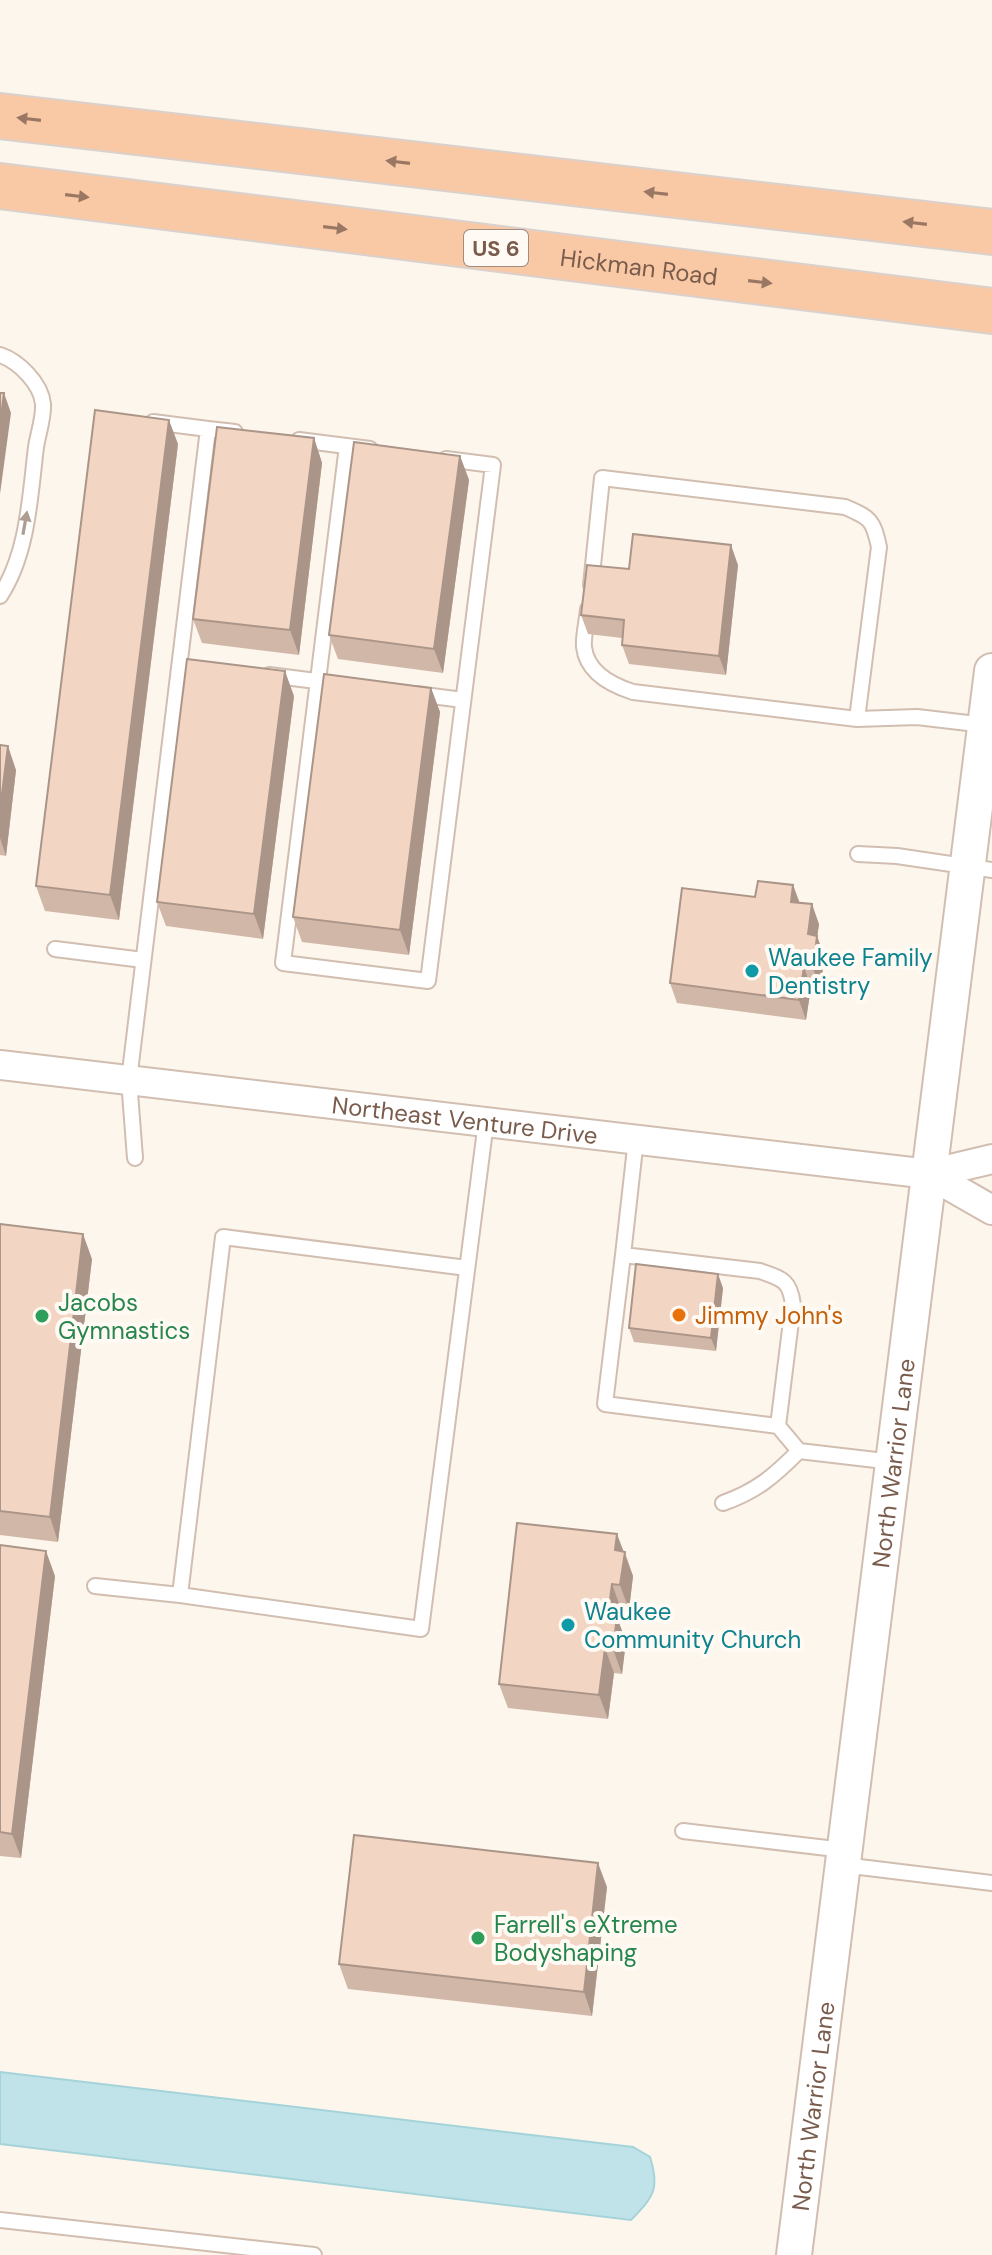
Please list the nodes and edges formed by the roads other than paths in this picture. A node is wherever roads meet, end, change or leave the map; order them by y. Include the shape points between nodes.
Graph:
1 (0, 116) edge
2 (0, 186) edge
3 (992, 232) edge
4 (992, 311) edge
5 (0, 355) edge
6 (135, 420) edge
7 (208, 429) junction
8 (254, 434) edge
9 (285, 438) edge
10 (347, 446) junction
11 (391, 452) edge
12 (435, 457) edge
13 (0, 596) edge
14 (992, 671) edge
15 (256, 674) edge
16 (325, 682) junction
17 (405, 692) edge
18 (463, 700) junction
19 (857, 719) junction
20 (985, 725) junction
21 (858, 854) dead end
22 (980, 868) edge
23 (55, 949) dead end
24 (143, 960) junction
25 (0, 1065) edge
26 (129, 1080) junction
27 (486, 1122) junction
28 (636, 1139) junction
29 (135, 1158) dead end
30 (992, 1159) edge
31 (929, 1174) junction
32 (992, 1210) edge
33 (623, 1255) junction
34 (467, 1268) junction
35 (778, 1426) junction
36 (799, 1451) junction
37 (893, 1462) junction
38 (723, 1503) dead end
39 (95, 1586) dead end
40 (180, 1595) junction
41 (683, 1831) dead end
42 (844, 1858) junction
43 (992, 1883) edge
44 (0, 2220) edge
45 (314, 2255) edge
46 (794, 2255) edge

3 -> 1 highway
2 -> 4 highway, Hickman Road / US 6
13 -> 5 lane via 25,532 43,402 32,379 14,360
6 - 7 lane
7 - 8 lane
7 - 24 lane via 187,666
9 - 10 lane
10 - 11 lane
10 - 16 lane
12 - 18 lane via 493,465
14 - 20 street, North Warrior Lane
15 - 16 lane
16 - 18 lane via 283,963 428,981
17 - 18 lane
19 - 19 lane via 633,692 612,686 593,669 584,649 602,478 845,507 865,516 879,547
19 - 20 lane via 917,717
20 - 22 street, North Warrior Lane
21 - 22 lane
22 - 31 street, North Warrior Lane
23 - 24 lane
24 - 26 lane
25 - 26 street, Northeast Venture Drive
26 - 27 street, Northeast Venture Drive
26 - 29 lane
27 - 28 street, Northeast Venture Drive
27 - 34 lane
28 - 31 street, Northeast Venture Drive
28 - 33 lane
30 - 31 street
31 - 32 street
31 - 37 street, North Warrior Lane
33 - 35 lane via 760,1271 791,1289
33 - 35 lane via 605,1404
34 - 40 lane via 223,1237
34 - 40 lane via 421,1629
35 - 36 lane
36 - 37 lane
36 - 38 lane via 772,1478
37 - 42 street, North Warrior Lane
39 - 40 lane
41 - 42 lane
42 - 43 lane
42 - 46 street, North Warrior Lane
44 - 45 lane

